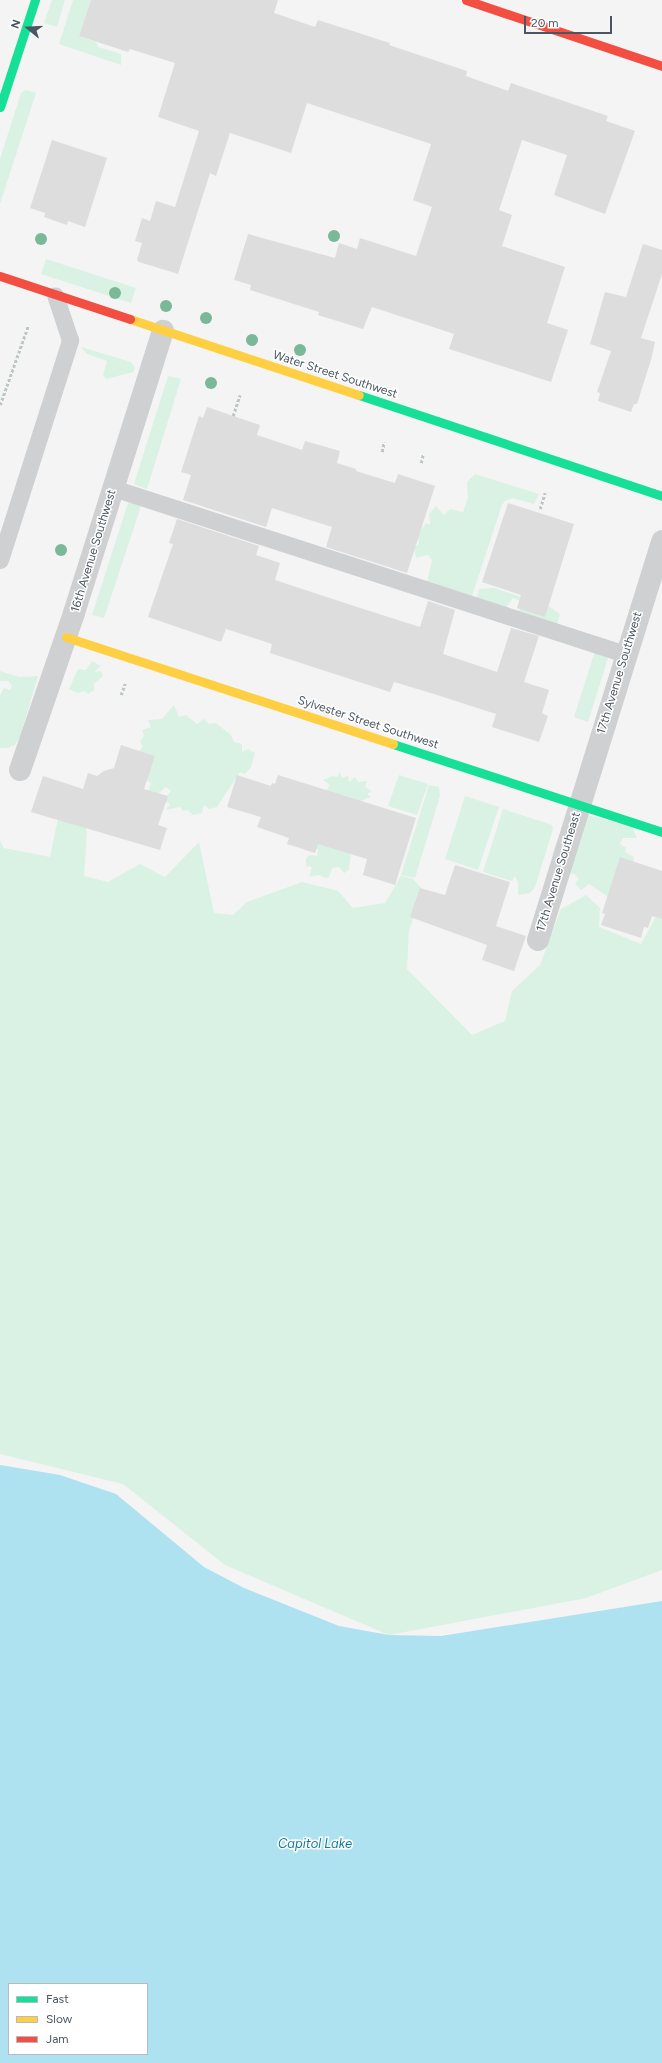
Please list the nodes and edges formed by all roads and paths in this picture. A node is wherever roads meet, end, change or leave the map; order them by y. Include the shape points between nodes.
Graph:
1 (34, 0) edge
2 (466, 0) edge
3 (662, 66) edge
4 (0, 107) edge
5 (0, 276) edge
6 (55, 295) junction
7 (28, 326) dead end
8 (163, 332) junction
9 (240, 395) dead end
10 (0, 405) edge
11 (233, 416) dead end
12 (384, 442) dead end
13 (382, 452) dead end
14 (423, 454) dead end
15 (421, 463) dead end
16 (113, 488) junction
17 (545, 493) dead end
18 (662, 496) edge
19 (540, 509) dead end
20 (662, 542) edge
21 (0, 560) edge
22 (66, 637) junction
23 (625, 654) junction
24 (20, 770) dead end
25 (579, 805) junction
26 (662, 832) edge
27 (538, 940) dead end

1 - 4 street
2 - 3 street
5 - 6 street, Water Street Southwest
6 - 8 street, Water Street Southwest
6 - 21 lane via 70,340
7 - 10 path
8 - 16 street, 16th Avenue Southwest
8 - 18 street, Water Street Southwest
9 - 11 path
12 - 13 path
14 - 15 path
16 - 22 street, 16th Avenue Southwest
16 - 23 lane
17 - 19 path
20 - 23 street, 17th Avenue Southwest
22 - 24 street, 16th Avenue Southwest
22 - 25 street, Sylvester Street Southwest
23 - 25 street, 17th Avenue Southwest
25 - 26 street, Sylvester Street Southwest
25 - 27 street, 17th Avenue Southeast

